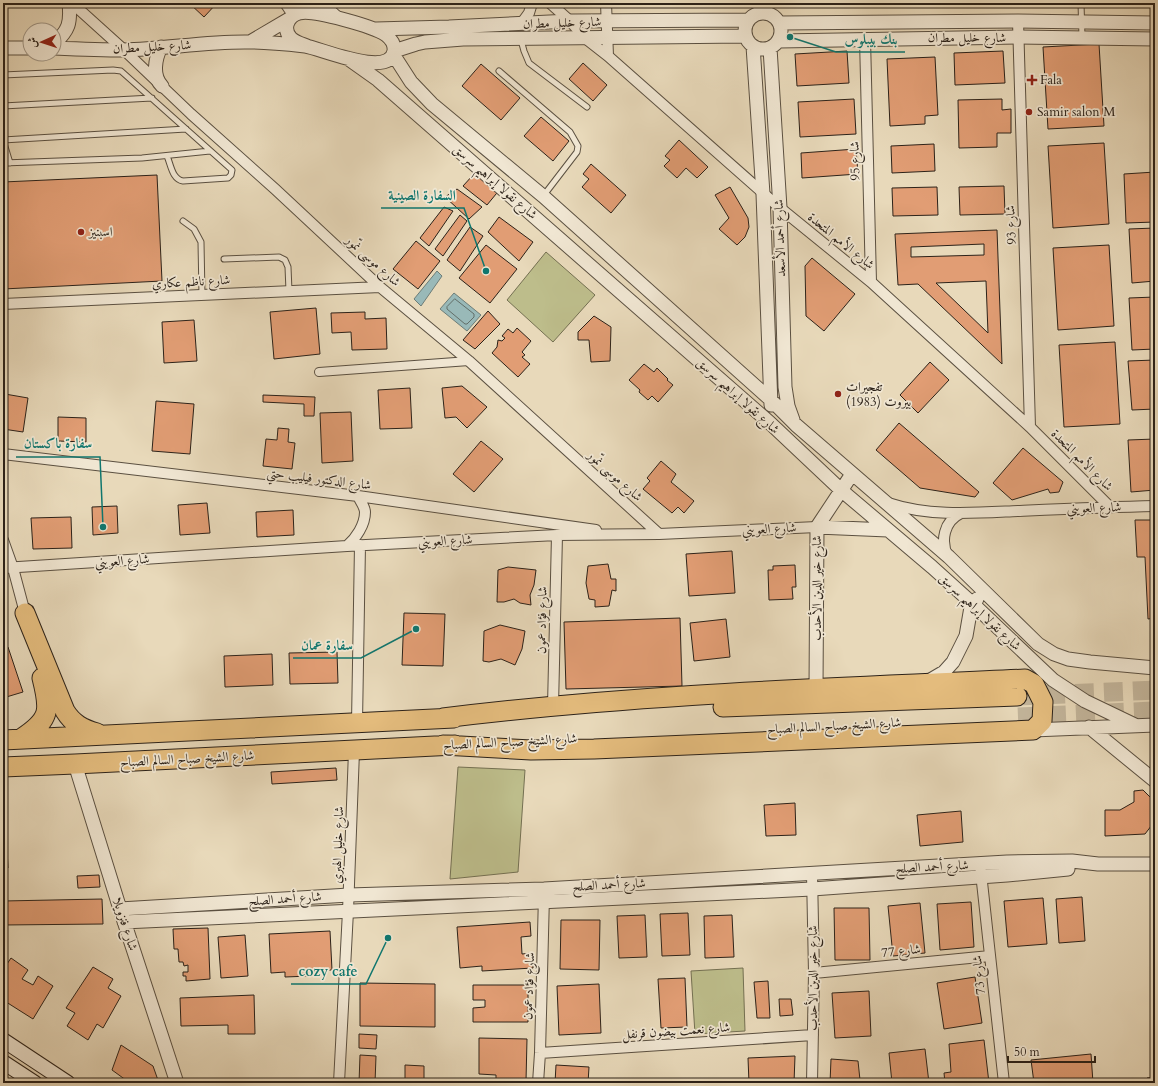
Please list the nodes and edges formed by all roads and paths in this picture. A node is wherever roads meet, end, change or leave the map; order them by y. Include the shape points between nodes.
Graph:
1 (71, 3) edge
2 (286, 3) edge
3 (323, 3) edge
4 (532, 3) edge
5 (550, 3) edge
6 (606, 3) edge
7 (751, 3) edge
8 (1081, 3) edge
9 (773, 13) edge
10 (291, 17) junction
11 (750, 19) junction
12 (342, 20) junction
13 (570, 21) junction
14 (1018, 21) junction
15 (607, 22) junction
16 (1081, 22) junction
17 (1155, 22) edge
18 (521, 24) junction
19 (375, 29) junction
20 (62, 37) edge
21 (1018, 37) junction
22 (585, 38) junction
23 (608, 38) junction
24 (1082, 38) junction
25 (521, 39) junction
26 (865, 39) junction
27 (1155, 39) edge
28 (749, 41) junction
29 (250, 42) junction
30 (774, 44) junction
31 (307, 46) junction
32 (161, 47) junction
33 (3, 48) edge
34 (22, 48) edge
35 (62, 48) edge
36 (124, 50) junction
37 (393, 53) junction
38 (608, 56) junction
39 (347, 58) junction
40 (499, 70) dead end
41 (3, 75) edge
42 (162, 86) junction
43 (152, 98) junction
44 (3, 106) edge
45 (587, 107) dead end
46 (186, 129) junction
47 (3, 140) edge
48 (210, 151) junction
49 (167, 156) junction
50 (3, 163) edge
51 (10, 163) junction
52 (763, 194) junction
53 (544, 196) junction
54 (780, 208) junction
55 (183, 221) dead end
56 (224, 259) dead end
57 (871, 282) junction
58 (380, 287) junction
59 (289, 291) junction
60 (202, 295) junction
61 (3, 304) edge
62 (469, 361) junction
63 (319, 372) dead end
64 (771, 400) junction
65 (770, 423) junction
66 (796, 426) junction
67 (1030, 427) junction
68 (3, 454) edge
69 (852, 474) junction
70 (841, 490) junction
71 (358, 496) junction
72 (885, 502) junction
73 (1155, 506) edge
74 (1110, 507) junction
75 (961, 513) junction
76 (817, 527) junction
77 (888, 530) junction
78 (659, 534) junction
79 (557, 535) junction
80 (631, 535) junction
81 (3, 540) edge
82 (360, 545) junction
83 (347, 546) junction
84 (949, 558) junction
85 (8, 568) edge
86 (983, 591) junction
87 (973, 604) junction
88 (25, 613) junction
89 (1155, 668) edge
90 (923, 684) junction
91 (816, 689) junction
92 (1017, 696) tunnel mouth
93 (553, 706) junction
94 (1018, 717) tunnel mouth
95 (443, 718) junction
96 (356, 722) junction
97 (1135, 725) junction
98 (1155, 725) edge
99 (1089, 727) junction
100 (1033, 730) junction
101 (101, 735) junction
102 (9, 739) edge
103 (443, 746) junction
104 (354, 751) junction
105 (75, 764) junction
106 (5, 767) edge
107 (1155, 781) edge
108 (1155, 864) edge
109 (981, 870) junction
110 (812, 874) junction
111 (812, 889) junction
112 (349, 894) junction
113 (544, 895) junction
114 (348, 911) junction
115 (122, 915) junction
116 (990, 956) junction
117 (814, 973) junction
118 (813, 1035) junction
119 (3, 1040) edge
120 (540, 1054) junction
121 (3, 1062) edge
122 (35, 1083) edge
123 (68, 1083) edge
124 (177, 1083) edge
125 (339, 1083) edge
126 (538, 1083) edge
127 (812, 1083) edge
128 (1004, 1083) edge

1 - 20 street via 69,26
1 - 36 street, شارع موسى نمّور
2 - 10 street
3 - 12 street
4 - 18 street via 529,14
5 - 13 street, شارع الأمم المتحدة
6 - 15 street
7 - 11 street
8 - 16 lane
9 - 11 street via 760,13
9 - 14 street, شارع خليل مطران
9 - 30 street via 781,32
10 - 12 street via 303,12
10 - 29 street, شارع خليل مطران
10 - 31 street via 286,26 288,34 294,41
11 - 15 street, شارع خليل مطران
11 - 28 street via 744,31
12 - 19 street
13 - 15 street, شارع خليل مطران
13 - 18 street, شارع خليل مطران
13 - 22 street, شارع الأمم المتحدة
14 - 16 street, شارع خليل مطران
14 - 21 street, شارع 93
15 - 23 street
16 - 17 street, شارع خليل مطران
16 - 24 lane
18 - 19 street, شارع خليل مطران
19 - 37 street, شارع نقولا إبراهيم سرسق via 390,38
21 - 24 street, شارع خليل مطران
21 - 26 street, شارع خليل مطران
21 - 67 street, شارع 93
22 - 23 street, شارع خليل مطران
22 - 25 street, شارع خليل مطران
22 - 38 street, شارع الأمم المتحدة
23 - 28 street, شارع خليل مطران
23 - 38 street
24 - 27 street, شارع خليل مطران
25 - 37 street, شارع خليل مطران via 437,40 416,44
25 - 45 lane via 529,63
26 - 30 street, شارع خليل مطران
26 - 57 street, شارع 95
28 - 30 street via 761,50
28 - 52 street, شارع أحمد الأسعد
29 - 31 street, شارع خليل مطران
29 - 32 street, شارع خليل مطران
30 - 54 street, شارع أحمد الأسعد
31 - 39 street
32 - 36 street, شارع خليل مطران
32 - 42 street via 156,67 157,78
33 - 34 street
35 - 36 street, شارع خليل مطران
36 - 42 street, شارع موسى نمّور
37 - 39 street, شارع خليل مطران via 390,58 376,63
37 - 53 street, شارع نقولا إبراهيم سرسق via 411,82 432,104
38 - 52 street, شارع الأمم المتحدة
39 - 65 street, شارع نقولا إبراهيم سرسق via 378,80
40 - 53 lane via 570,132 578,146 577,152
41 - 43 lane via 118,70
42 - 58 street, شارع موسى نمّور
43 - 44 lane
43 - 46 lane
46 - 47 lane
46 - 48 lane
47 - 51 lane
48 - 49 lane
48 - 49 lane via 232,170 230,177 178,180
49 - 51 lane
50 - 51 lane
52 - 54 street, شارع الأمم المتحدة
52 - 64 street, شارع أحمد الأسعد
53 - 64 street, شارع نقولا إبراهيم سرسق
54 - 57 street, شارع الأمم المتحدة
54 - 66 street, شارع أحمد الأسعد via 785,387 788,406
55 - 60 lane via 194,229 201,242
56 - 59 lane via 279,257 285,260 288,267
57 - 67 street, شارع الأمم المتحدة
58 - 59 street, شارع ناظم عكاري
58 - 62 street, شارع موسى نمّور
59 - 60 street, شارع ناظم عكاري
60 - 61 street, شارع ناظم عكاري
62 - 63 street
62 - 78 street, شارع موسى نمّور
64 - 65 street, شارع أحمد الأسعد
64 - 66 street, شارع نقولا إبراهيم سرسق
65 - 70 street, شارع نقولا إبراهيم سرسق
66 - 69 street, شارع نقولا إبراهيم سرسق
67 - 74 street, شارع الأمم المتحدة
68 - 71 street, شارع الدكتور فيليب حتي
69 - 70 street, شارع خير الدين الأحدب
69 - 72 street, شارع نقولا إبراهيم سرسق
70 - 76 street, شارع خير الدين الأحدب
70 - 77 street, شارع نقولا إبراهيم سرسق
71 - 80 street, شارع الدكتور فيليب حتي
71 - 83 street via 365,511 356,538
72 - 75 street, شارع العويني via 908,509
72 - 84 street, شارع نقولا إبراهيم سرسق
73 - 74 street, شارع العويني
74 - 75 street, شارع العويني
75 - 84 street via 950,521 945,530 944,544
76 - 77 street, شارع العويني
76 - 78 street, شارع العويني
76 - 91 street, شارع خير الدين الأحدب
77 - 87 street, شارع نقولا إبراهيم سرسق
78 - 80 street, شارع العويني
79 - 80 street, شارع العويني
79 - 82 street, شارع العويني
79 - 93 street, شارع فؤاد عمون
81 - 85 street
82 - 83 street, شارع العويني
82 - 96 street
83 - 85 street, شارع العويني
84 - 86 street, شارع نقولا إبراهيم سرسق
85 - 88 street
86 - 87 street
86 - 89 street, شارع نقولا إبراهيم سرسق via 1033,640 1054,654 1077,661
87 - 90 street via 966,636 953,662 944,672
87 - 97 street, شارع نقولا إبراهيم سرسق via 1053,680 1085,702
88 - 101 highway via 65,711 80,727
88 - 102 highway via 48,706 42,722 34,730
90 - 91 highway
90 - 100 highway via 1025,680 1034,684 1043,702 1042,721
91 - 93 highway via 644,698
92 - 95 highway, شارع الشيخ صباح السالم الصباح
93 - 95 highway
94 - 103 highway, شارع الشيخ صباح السالم الصباح
95 - 96 highway, شارع الشيخ صباح السالم الصباح
96 - 101 highway, شارع الشيخ صباح السالم الصباح
97 - 98 street
97 - 99 street
99 - 100 street
99 - 107 street
100 - 103 highway via 594,749 531,750
101 - 102 highway, شارع الشيخ صباح السالم الصباح
103 - 104 highway, شارع الشيخ صباح السالم الصباح
104 - 105 highway, شارع الشيخ صباح السالم الصباح
104 - 112 street, شارع خليل الهبري
105 - 106 highway, شارع الشيخ صباح السالم الصباح
105 - 115 street, شارع فنزويلا
108 - 109 street, شارع أحمد الصلح
109 - 110 street, شارع أحمد الصلح
109 - 111 street, شارع أحمد الصلح
109 - 116 street, شارع 73
110 - 111 street, شارع خير الدين الأحدب
110 - 113 street, شارع أحمد الصلح
111 - 113 street, شارع أحمد الصلح
111 - 117 street, شارع خير الدين الأحدب
112 - 113 street, شارع أحمد الصلح
112 - 114 street, شارع خليل الهبري
112 - 115 street, شارع أحمد الصلح
113 - 114 street, شارع أحمد الصلح
113 - 120 street, شارع فؤاد عمون
114 - 115 street, شارع أحمد الصلح
114 - 125 street, شارع خليل الهبري
115 - 124 street, شارع فنزويلا
116 - 117 street, شارع 77
116 - 128 street, شارع 73
117 - 118 street, شارع خير الدين الأحدب
118 - 120 street, شارع نعمت بيضون قرنفل
118 - 127 street, شارع خير الدين الأحدب
119 - 123 main road
120 - 126 street, شارع فؤاد عمون
121 - 122 main road

